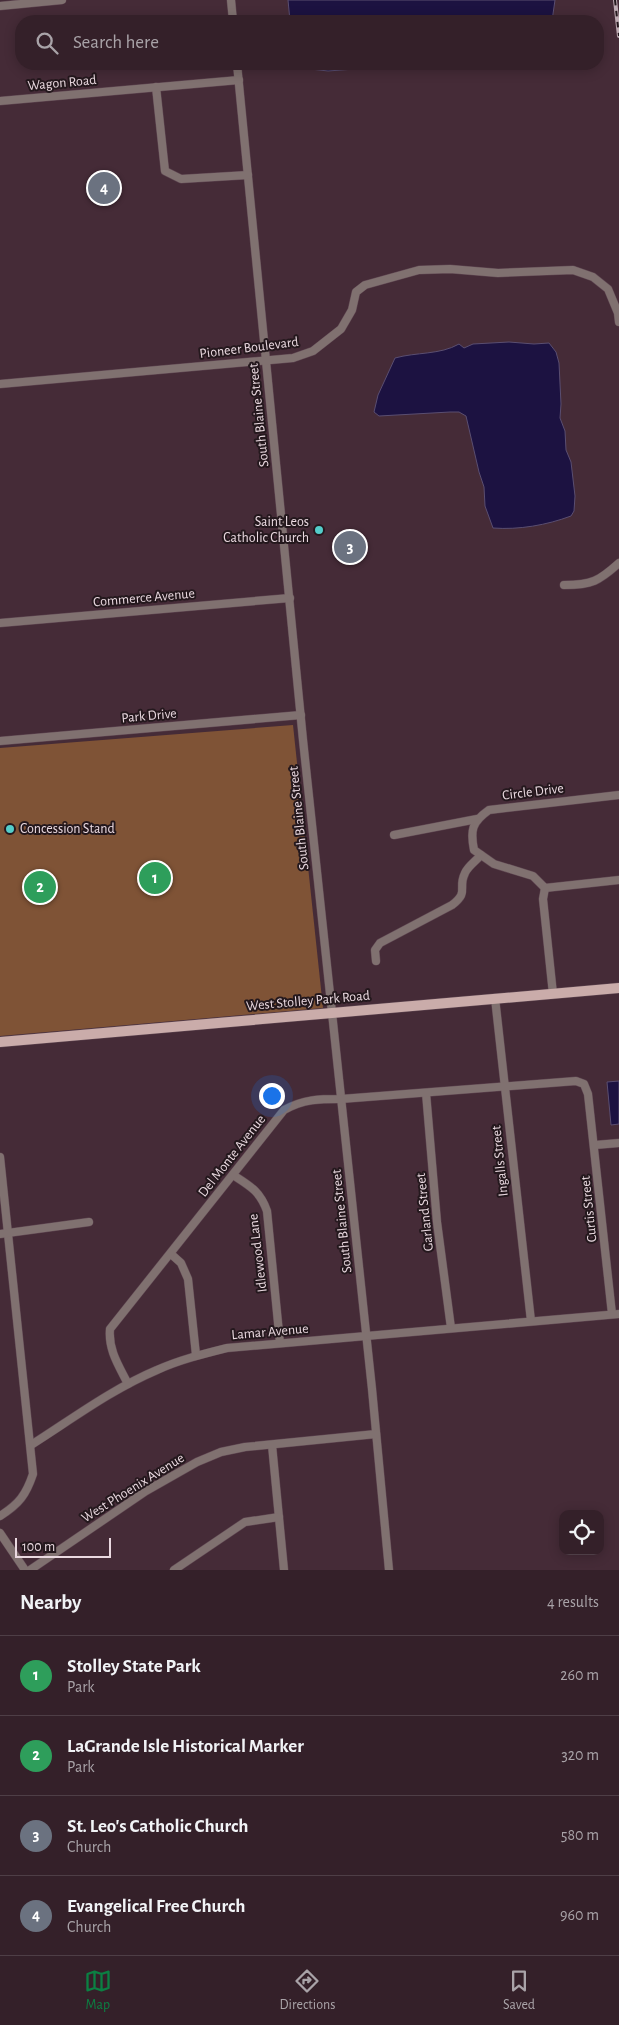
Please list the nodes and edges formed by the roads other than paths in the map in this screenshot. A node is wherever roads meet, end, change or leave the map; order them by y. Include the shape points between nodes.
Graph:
1 (62, 0) edge
2 (231, 0) edge
3 (25, 2) edge
4 (0, 6) edge
5 (232, 15) edge
6 (238, 70) edge
7 (239, 80) junction
8 (156, 87) junction
9 (0, 101) edge
10 (248, 175) junction
11 (619, 322) edge
12 (266, 361) junction
13 (0, 384) edge
14 (619, 563) edge
15 (564, 585) dead end
16 (290, 598) junction
17 (0, 623) edge
18 (301, 715) junction
19 (0, 741) edge
20 (619, 795) edge
21 (477, 818) junction
22 (394, 835) dead end
23 (481, 856) junction
24 (619, 880) edge
25 (545, 888) junction
26 (376, 961) dead end
27 (619, 988) edge
28 (553, 994) junction
29 (495, 998) junction
30 (332, 1013) junction
31 (0, 1042) edge
32 (505, 1087) junction
33 (426, 1093) junction
34 (341, 1099) junction
35 (589, 1101) joint
36 (619, 1143) edge
37 (594, 1145) junction
38 (0, 1157) edge
39 (233, 1175) junction
40 (89, 1222) dead end
41 (9, 1233) junction
42 (0, 1234) edge
43 (171, 1254) junction
44 (616, 1314) edge
45 (530, 1321) junction
46 (451, 1328) junction
47 (366, 1336) junction
48 (280, 1343) junction
49 (196, 1355) junction
50 (128, 1384) junction
51 (376, 1434) junction
52 (31, 1445) junction
53 (272, 1445) junction
54 (0, 1516) edge
55 (278, 1517) junction
56 (0, 1533) edge
57 (25, 1570) edge
58 (30, 1570) edge
59 (174, 1570) edge
60 (284, 1570) edge
61 (390, 1570) edge

1 - 3 street
2 - 5 street
3 - 4 street
6 - 7 street, South Blaine Street
7 - 8 street, Wagon Road
7 - 10 street, South Blaine Street
8 - 9 street, Wagon Road
8 - 10 street via 165,171 181,179
10 - 12 street, South Blaine Street
11 - 12 street, Pioneer Boulevard via 608,289 593,277 573,270 498,273 419,270 365,285 356,292 352,310 340,329 313,351 293,358
12 - 13 street, Pioneer Boulevard
12 - 16 street, South Blaine Street
14 - 15 street via 603,578 584,585
16 - 17 street, Commerce Avenue
16 - 18 street, South Blaine Street
18 - 19 street, Park Drive
18 - 30 street, South Blaine Street
20 - 21 street, Circle Drive via 488,810
21 - 22 street, Circle Drive
21 - 23 street via 472,840 474,850
23 - 25 street via 494,864 533,876
23 - 26 street via 466,871 461,898 380,943 375,950
24 - 25 street
25 - 28 street via 543,899
27 - 28 main road, West Stolley Park Road
28 - 29 main road, West Stolley Park Road
29 - 30 main road, West Stolley Park Road
29 - 32 street, Ingalls Street
30 - 31 main road, West Stolley Park Road
30 - 34 street, South Blaine Street
32 - 33 street, Del Monte Avenue
32 - 35 street, Del Monte Avenue via 576,1081 584,1084
32 - 45 street, Ingalls Street
33 - 34 street, Del Monte Avenue
33 - 46 street, Garland Street via 437,1222
34 - 39 street, Del Monte Avenue via 298,1102 284,1110
34 - 47 street, South Blaine Street
35 - 37 street, Curtis Street
36 - 37 street
37 - 44 street, Curtis Street
38 - 41 street
39 - 43 street, Del Monte Avenue
39 - 48 street, Idlewood Lane via 263,1198 267,1211
40 - 41 street
41 - 42 street
41 - 52 street
43 - 49 street via 188,1279
43 - 50 street, Del Monte Avenue via 110,1329 113,1353
44 - 45 street, Lamar Avenue
45 - 46 street, Lamar Avenue
46 - 47 street, Lamar Avenue
47 - 48 street, Lamar Avenue
47 - 51 street, South Blaine Street
48 - 49 street, Lamar Avenue via 227,1348
49 - 50 street, Lamar Avenue
50 - 52 street, Lamar Avenue
51 - 53 street, West Phoenix Avenue
51 - 61 street, South Blaine Street
52 - 54 street via 33,1474 27,1492 13,1508
53 - 55 street
53 - 58 street, West Phoenix Avenue via 221,1452 198,1462 146,1491
55 - 59 street via 245,1522
55 - 60 street
56 - 57 street

